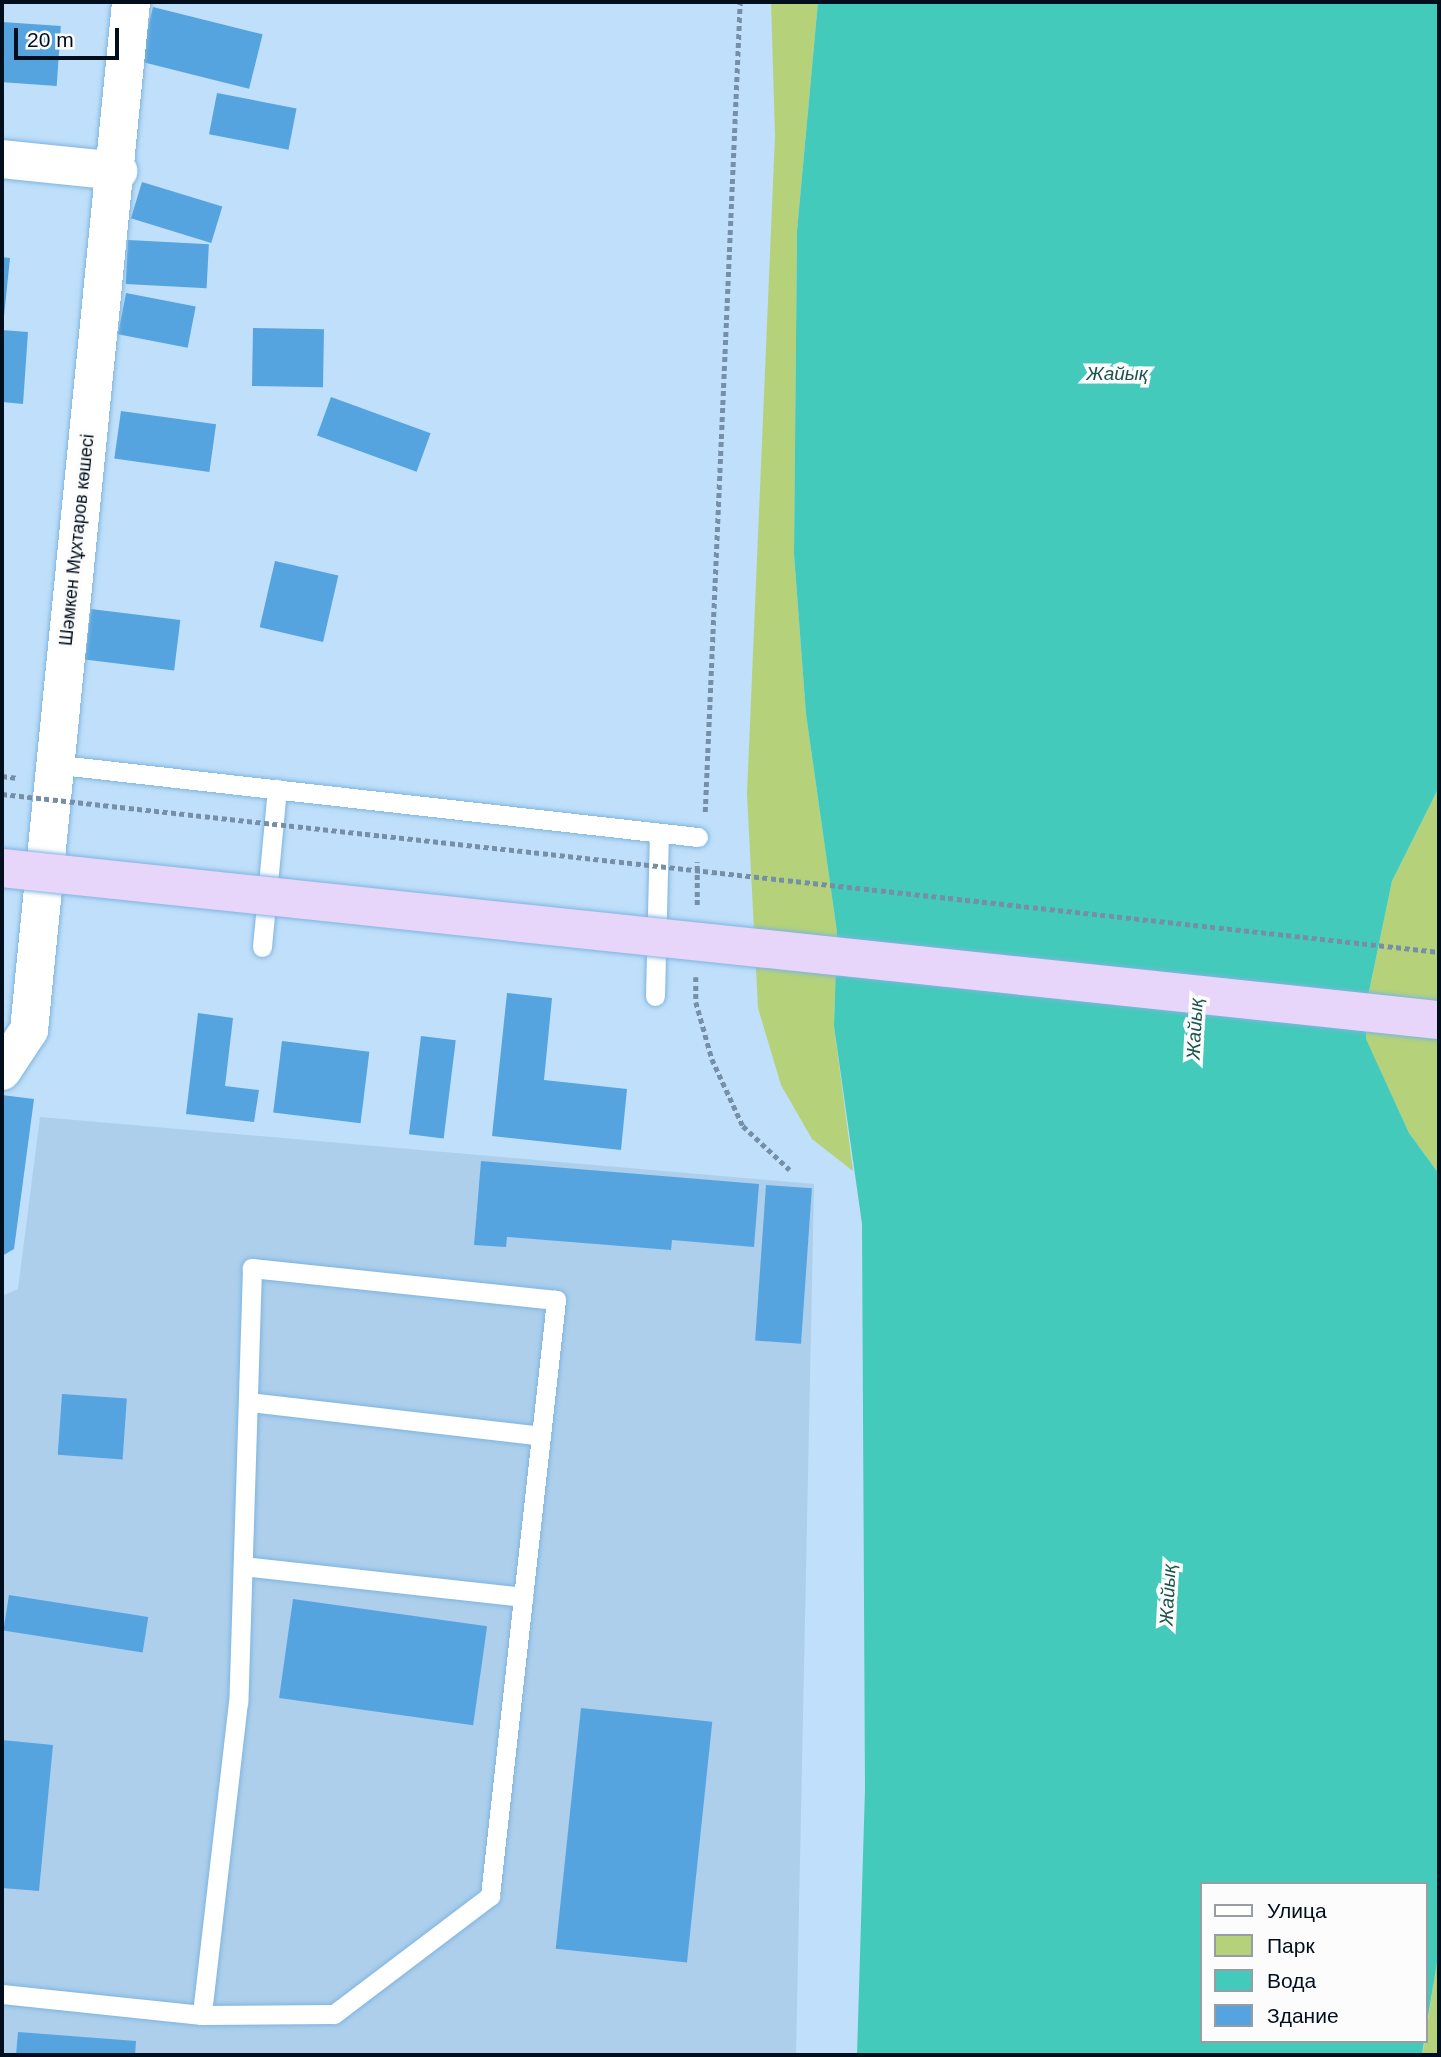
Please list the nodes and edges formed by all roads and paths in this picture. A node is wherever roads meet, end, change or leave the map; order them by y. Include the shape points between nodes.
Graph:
1 (131, 2) edge
2 (740, 2) edge
3 (2, 159) edge
4 (118, 171) junction
5 (52, 764) junction
6 (277, 789) junction
7 (2, 794) edge
8 (659, 833) junction
9 (698, 836) junction
10 (2, 868) edge
11 (697, 919) dead end
12 (262, 947) dead end
13 (1439, 952) edge
14 (696, 975) dead end
15 (655, 996) dead end
16 (1439, 1020) edge
17 (2, 1071) edge
18 (790, 1170) dead end
19 (248, 1402) junction
20 (541, 1436) junction
21 (243, 1566) junction
22 (523, 1597) junction
23 (2, 1994) edge
24 (202, 2015) junction

1 - 4 street, Шәмкен Мұхтаров көшесі
2 - 9 path via 707,807
3 - 4 street
4 - 5 street, Шәмкен Мұхтаров көшесі
5 - 6 lane
5 - 17 street, Шәмкен Мұхтаров көшесі via 29,1030
6 - 8 lane
6 - 12 lane
7 - 13 path, bridge
8 - 9 lane
8 - 15 lane
9 - 11 path
10 - 16 main road, bridge
14 - 18 path via 696,1002 712,1059 743,1126
19 - 20 lane
19 - 20 lane via 252,1268 556,1300
19 - 21 lane
20 - 22 lane
21 - 22 lane
21 - 24 lane via 238,1702
22 - 24 lane via 490,1896 334,2014
23 - 24 lane

